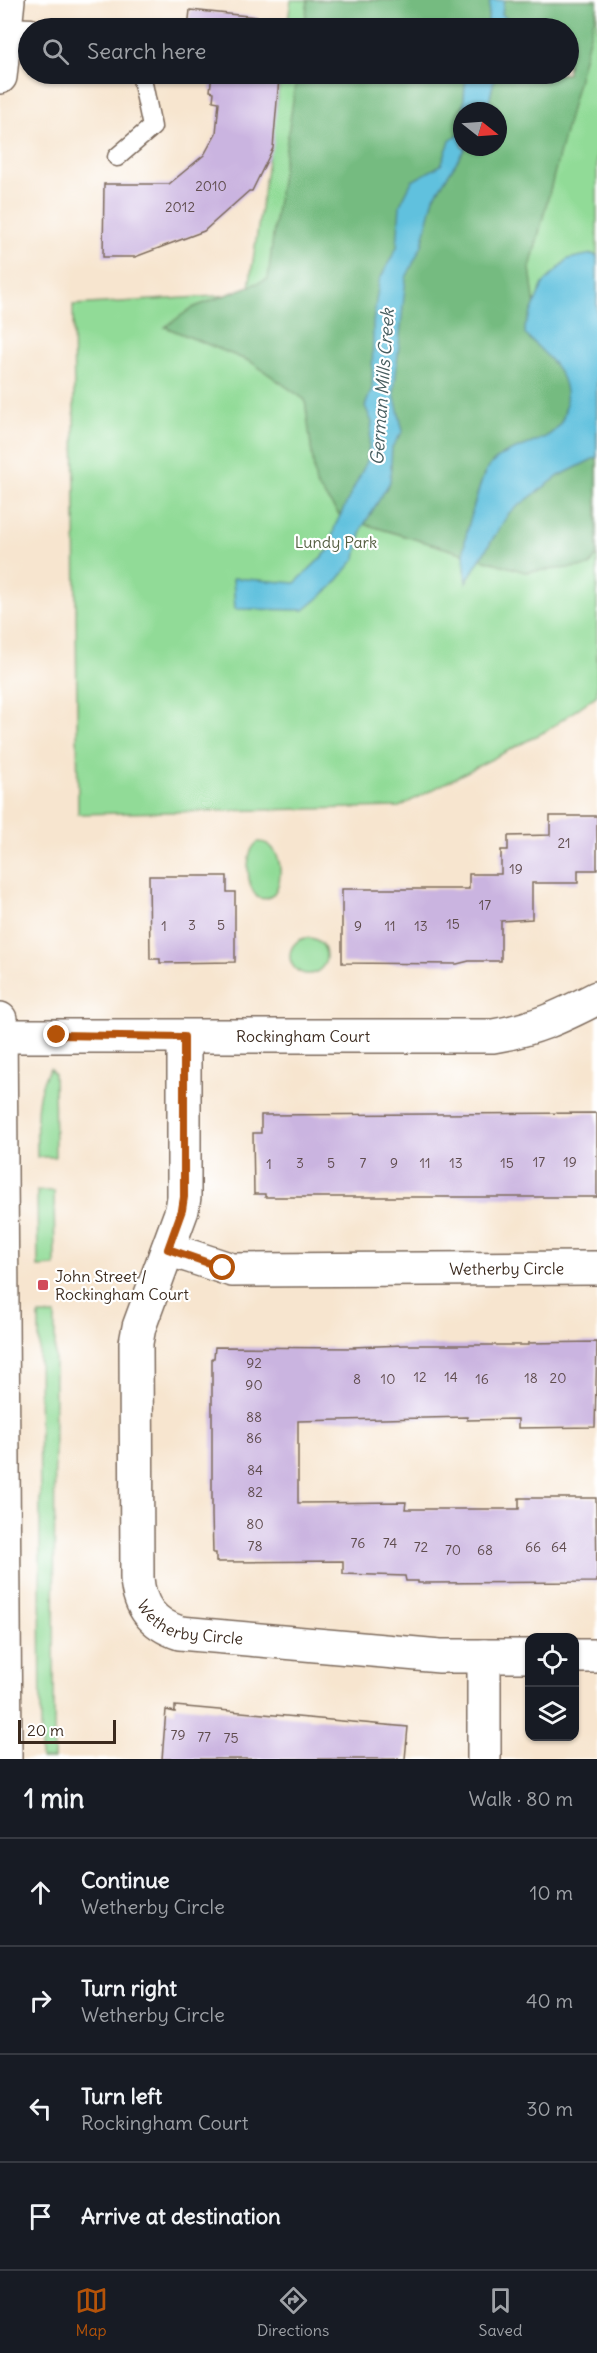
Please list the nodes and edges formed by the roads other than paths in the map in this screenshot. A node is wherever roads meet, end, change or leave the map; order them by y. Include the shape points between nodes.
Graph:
1 (15, 18) edge
2 (0, 77) edge
3 (143, 84) edge
4 (117, 157) dead end
5 (597, 998) edge
6 (0, 1019) edge
7 (0, 1036) edge
8 (184, 1037) junction
9 (168, 1249) junction
10 (597, 1268) edge
11 (484, 1656) junction
12 (525, 1656) edge
13 (579, 1656) edge
14 (597, 1656) edge
15 (5, 1759) edge
16 (484, 1759) edge

1 - 2 street
3 - 4 lane via 152,127
5 - 8 street, Rockingham Court via 548,1023 493,1036
6 - 7 street
7 - 8 street, Rockingham Court
7 - 15 street
8 - 9 street, Wetherby Circle via 184,1197
9 - 10 street, Wetherby Circle via 232,1270
9 - 11 street, Wetherby Circle via 136,1343 137,1578 145,1610 159,1624 180,1633 440,1656
11 - 12 street, Wetherby Circle
11 - 16 street
13 - 14 street

